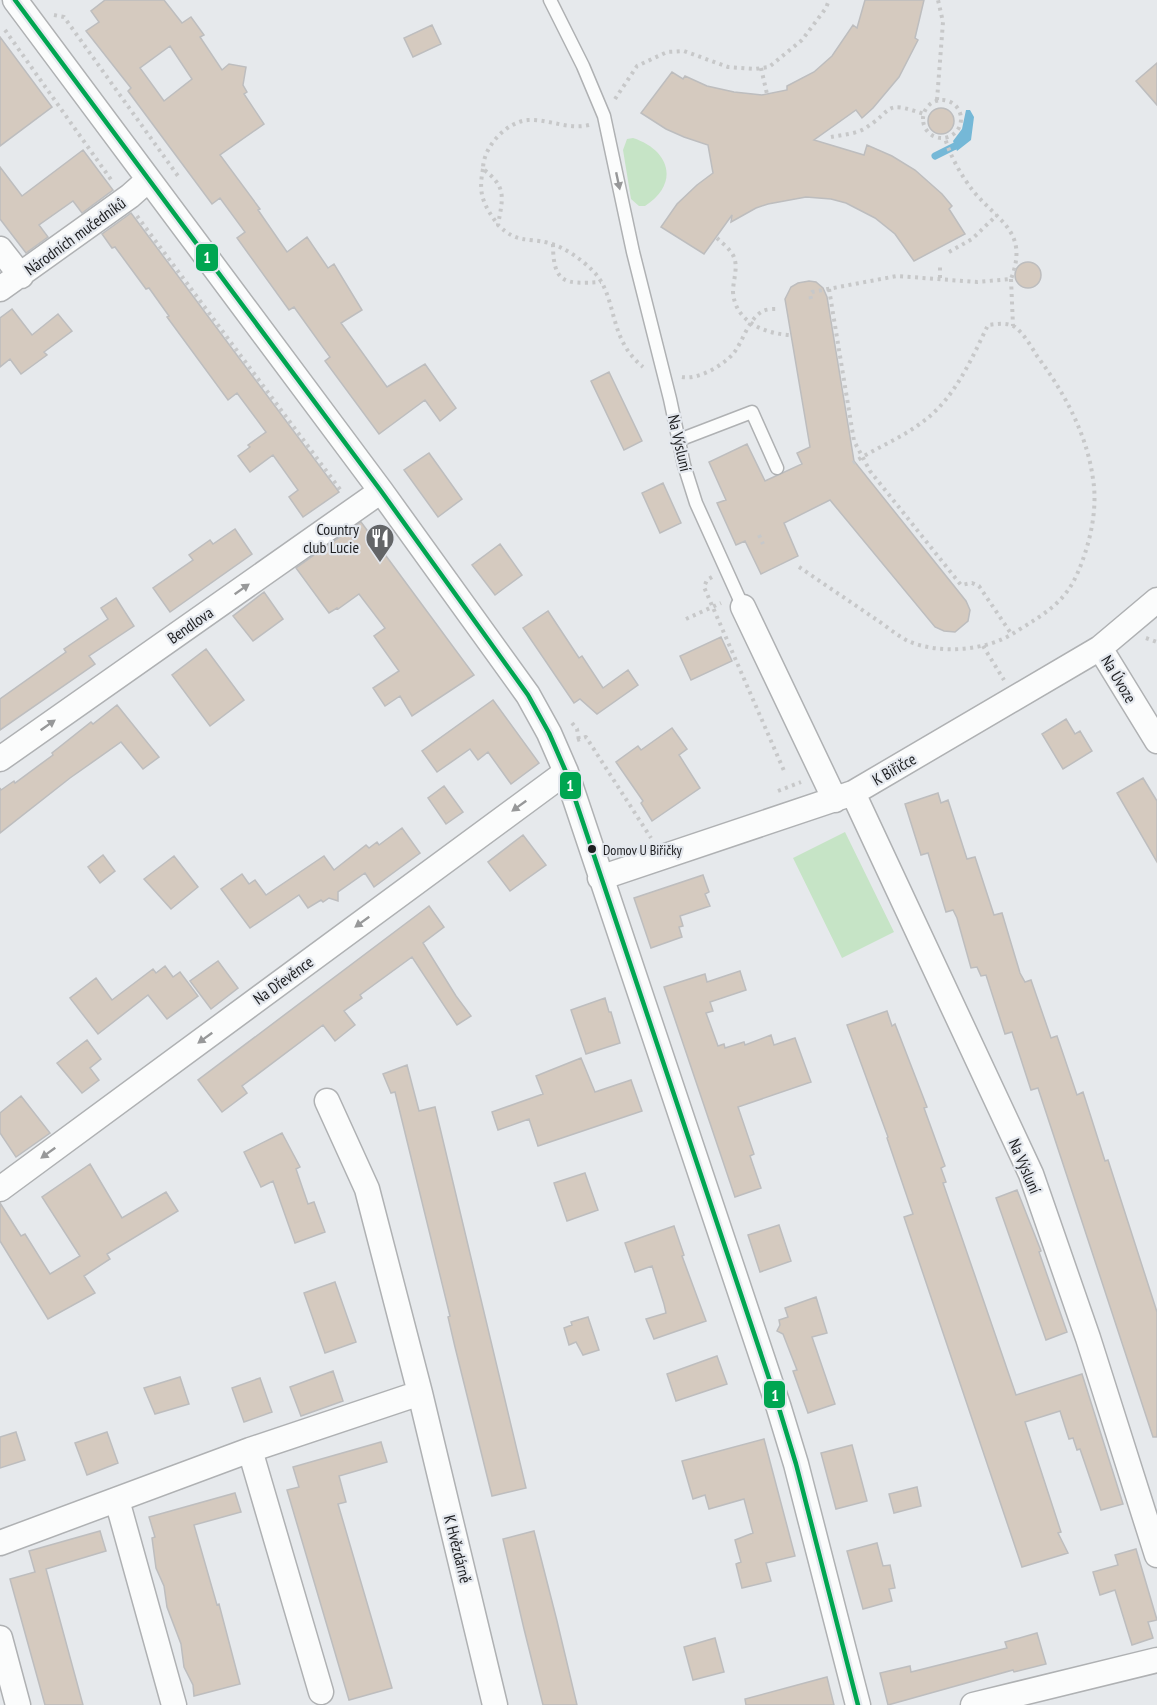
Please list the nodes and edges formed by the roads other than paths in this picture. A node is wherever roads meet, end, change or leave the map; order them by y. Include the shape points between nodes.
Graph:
1 (15, 0) edge
2 (550, 0) edge
3 (148, 180) junction
4 (0, 249) edge
5 (21, 276) junction
6 (0, 289) edge
7 (679, 440) junction
8 (777, 468) dead end
9 (381, 491) junction
10 (1157, 600) edge
11 (740, 601) joint
12 (1100, 648) junction
13 (1157, 741) edge
14 (0, 759) edge
15 (566, 772) junction
16 (844, 797) junction
17 (600, 878) junction
18 (327, 1101) dead end
19 (0, 1189) edge
20 (420, 1393) junction
21 (250, 1450) junction
22 (117, 1500) junction
23 (0, 1543) edge
24 (1157, 1555) edge
25 (0, 1638) edge
26 (1157, 1660) edge
27 (321, 1692) dead end
28 (18, 1705) edge
29 (174, 1705) edge
30 (495, 1705) edge
31 (858, 1705) edge
32 (973, 1705) edge

1 - 3 street
2 -> 7 lane, Na Výsluní via 605,121
3 - 5 street, Národních mučedníků
3 - 9 street
4 - 5 street
5 - 6 street, Národních mučedníků
7 - 8 lane via 752,412
7 - 11 lane, Na Výsluní via 696,503
14 -> 9 street, Bendlova
9 - 15 street via 528,695
10 - 12 street, K Biřičce
11 - 16 street, Na Výsluní
12 - 13 street, Na Úvoze
12 - 16 street, K Biřičce
15 - 17 street
15 -> 19 street, Na Dřevěnce
16 - 17 street, K Biřičce
16 - 24 street, Na Výsluní via 1030,1174 1088,1338
17 - 31 street via 778,1405
18 - 20 street, K Hvězdárně via 367,1189
20 - 21 street
20 - 30 street, K Hvězdárně
21 - 22 street
21 - 27 street
22 - 23 street
22 - 29 street
25 - 28 street
26 - 32 street

